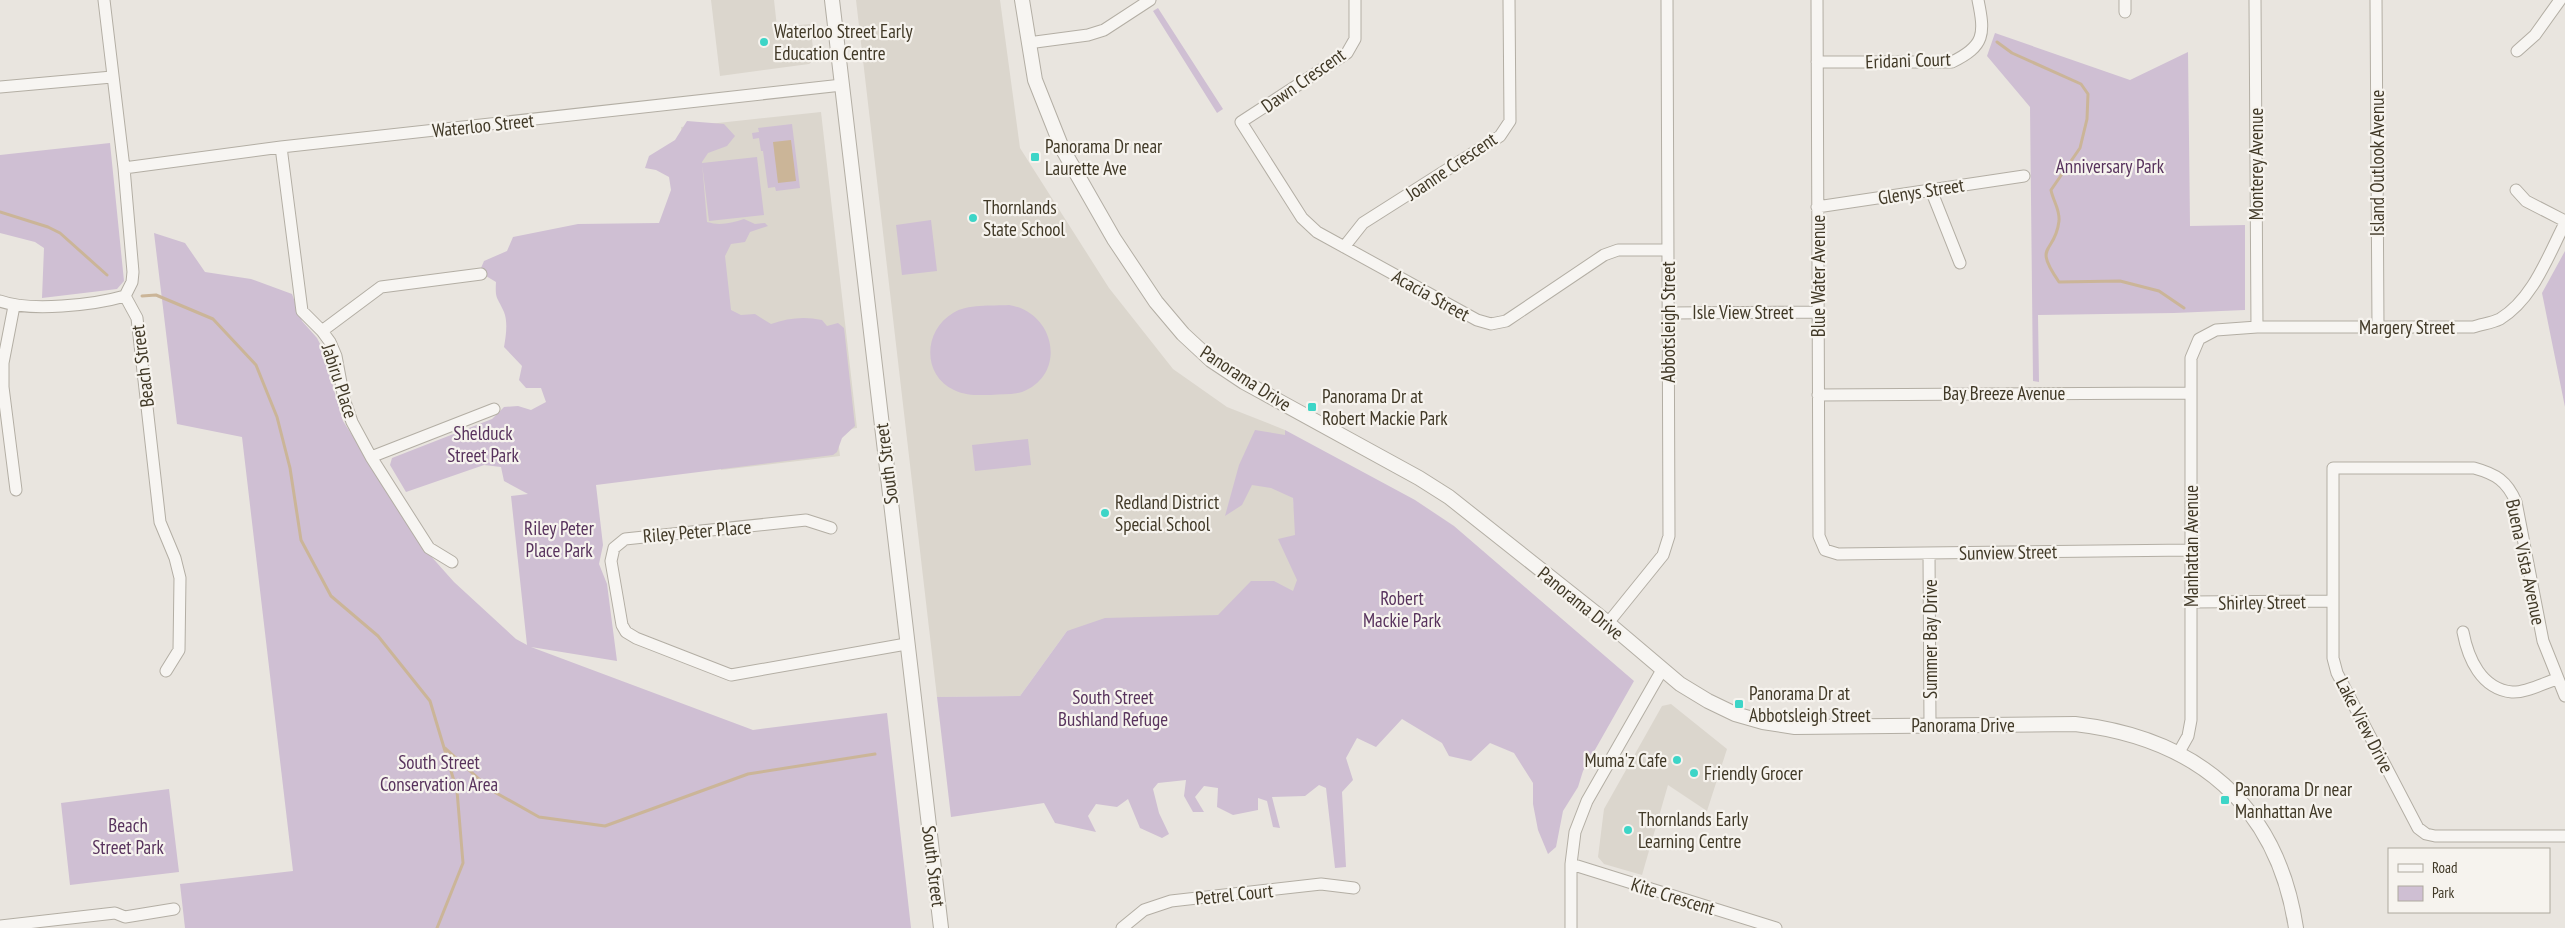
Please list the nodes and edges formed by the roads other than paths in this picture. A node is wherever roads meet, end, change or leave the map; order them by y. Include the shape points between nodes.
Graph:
1 (104, 0) edge
2 (832, 0) edge
3 (1022, 0) edge
4 (1150, 0) edge
5 (1354, 0) edge
6 (1509, 0) edge
7 (1667, 0) edge
8 (1817, 0) edge
9 (1978, 0) edge
10 (2125, 0) edge
11 (2255, 0) edge
12 (2376, 0) edge
13 (2560, 0) edge
14 (2125, 12) dead end
15 (1028, 43) junction
16 (2517, 51) dead end
17 (1817, 62) junction
18 (112, 76) junction
19 (842, 85) junction
20 (0, 87) edge
21 (1241, 122) joint
22 (281, 147) junction
23 (124, 168) junction
24 (2024, 176) dead end
25 (1931, 190) junction
26 (2516, 190) dead end
27 (1818, 207) junction
28 (2565, 222) edge
29 (1344, 247) junction
30 (1668, 250) junction
31 (1960, 263) dead end
32 (480, 274) dead end
33 (125, 296) junction
34 (0, 301) edge
35 (14, 306) junction
36 (1818, 312) junction
37 (1668, 313) junction
38 (2257, 327) junction
39 (2378, 327) junction
40 (322, 331) junction
41 (2199, 339) joint
42 (2190, 393) junction
43 (1818, 395) junction
44 (494, 409) dead end
45 (371, 456) junction
46 (2332, 468) joint
47 (16, 490) dead end
48 (831, 528) dead end
49 (1825, 550) joint
50 (2191, 550) junction
51 (1929, 553) junction
52 (452, 562) dead end
53 (2333, 601) junction
54 (2191, 602) junction
55 (1608, 623) junction
56 (2463, 632) dead end
57 (906, 644) junction
58 (1662, 670) junction
59 (166, 671) dead end
60 (2557, 679) junction
61 (2565, 696) edge
62 (1930, 726) junction
63 (2179, 752) junction
64 (2565, 836) edge
65 (1571, 864) junction
66 (1354, 888) dead end
67 (174, 910) dead end
68 (127, 923) edge
69 (0, 926) edge
70 (941, 928) edge
71 (1122, 928) edge
72 (1571, 928) edge
73 (1776, 928) edge
74 (2296, 928) edge

1 - 18 street
2 - 19 street, South Street
3 - 15 street, Panorama Drive
4 - 15 street via 1104,30
5 - 21 street, Dawn Crescent via 1355,39 1347,53
6 - 29 street, Joanne Crescent via 1510,121 1500,136 1364,223
7 - 30 street, Abbotsleigh Street
8 - 17 street, Blue Water Avenue
9 - 17 street, Eridani Court via 1983,24 1981,40 1969,54 1952,62
10 - 14 street
11 - 38 street, Monterey Avenue
12 - 39 street, Island Outlook Avenue
13 - 16 street via 2535,35
15 - 55 street, Panorama Drive via 1035,80 1062,148 1114,239 1156,302 1183,334 1211,360 1244,382 1449,497
17 - 27 street, Blue Water Avenue
18 - 20 street
18 - 23 street
19 - 22 street, Waterloo Street
19 - 57 street, South Street
21 - 29 street, Acacia Street via 1302,218 1317,232
22 - 23 street, Waterloo Street
22 - 40 street, Jabiru Place via 302,311
23 - 33 street via 133,272
24 - 25 street, Glenys Street
25 - 27 street, Glenys Street
25 - 31 street
26 - 28 street via 2526,201
27 - 36 street, Blue Water Avenue
28 - 39 street, Margery Street via 2527,294 2498,320 2473,327
29 - 30 street, Acacia Street via 1491,324 1506,321 1604,255 1618,250
30 - 37 street, Abbotsleigh Street
32 - 40 street via 381,287
33 - 35 street via 38,307
33 - 59 street, Beach Street via 137,318 160,522 180,578 178,650
34 - 35 street
35 - 47 street via 3,363
36 - 37 street, Isle View Street
36 - 43 street, Blue Water Avenue
37 - 55 street, Abbotsleigh Street via 1667,546
38 - 39 street, Margery Street
38 - 41 street, Margery Street via 2216,330
40 - 45 street, Jabiru Place via 336,356 352,422
41 - 42 street, Manhattan Avenue via 2190,358
42 - 43 street, Bay Breeze Avenue
42 - 50 street, Manhattan Avenue
43 - 49 street, Blue Water Avenue via 1819,536
44 - 45 street
45 - 52 street, Jabiru Place via 429,548
46 - 53 street, Lake View Drive
46 - 60 street, Buena Vista Avenue via 2474,468 2493,473 2508,485 2516,502 2542,641
48 - 57 street, Riley Peter Place via 806,520 625,539 614,548 611,561 622,625 636,638 731,675
49 - 51 street, Sunview Street via 1838,554
50 - 51 street, Sunview Street
50 - 54 street, Manhattan Avenue
51 - 62 street, Summer Bay Drive
53 - 54 street, Shirley Street
53 - 64 street, Lake View Drive via 2333,658 2338,673 2418,828 2435,836
54 - 63 street, Manhattan Avenue via 2191,720 2188,736
55 - 58 street, Panorama Drive
56 - 60 street via 2467,654 2477,671 2500,689 2513,692
57 - 70 street, South Street
58 - 62 street, Panorama Drive via 1708,701 1735,714 1763,722 1795,726
58 - 65 street via 1587,801 1576,832
60 - 61 street, Buena Vista Avenue
62 - 63 street, Panorama Drive via 2075,724 2111,728
63 - 74 street, Panorama Drive via 2236,796 2259,827 2284,877
65 - 72 street
65 - 73 street, Kite Crescent
66 - 71 street, Petrel Court via 1321,884 1171,901 1144,910
67 - 68 street
68 - 69 street via 115,913

